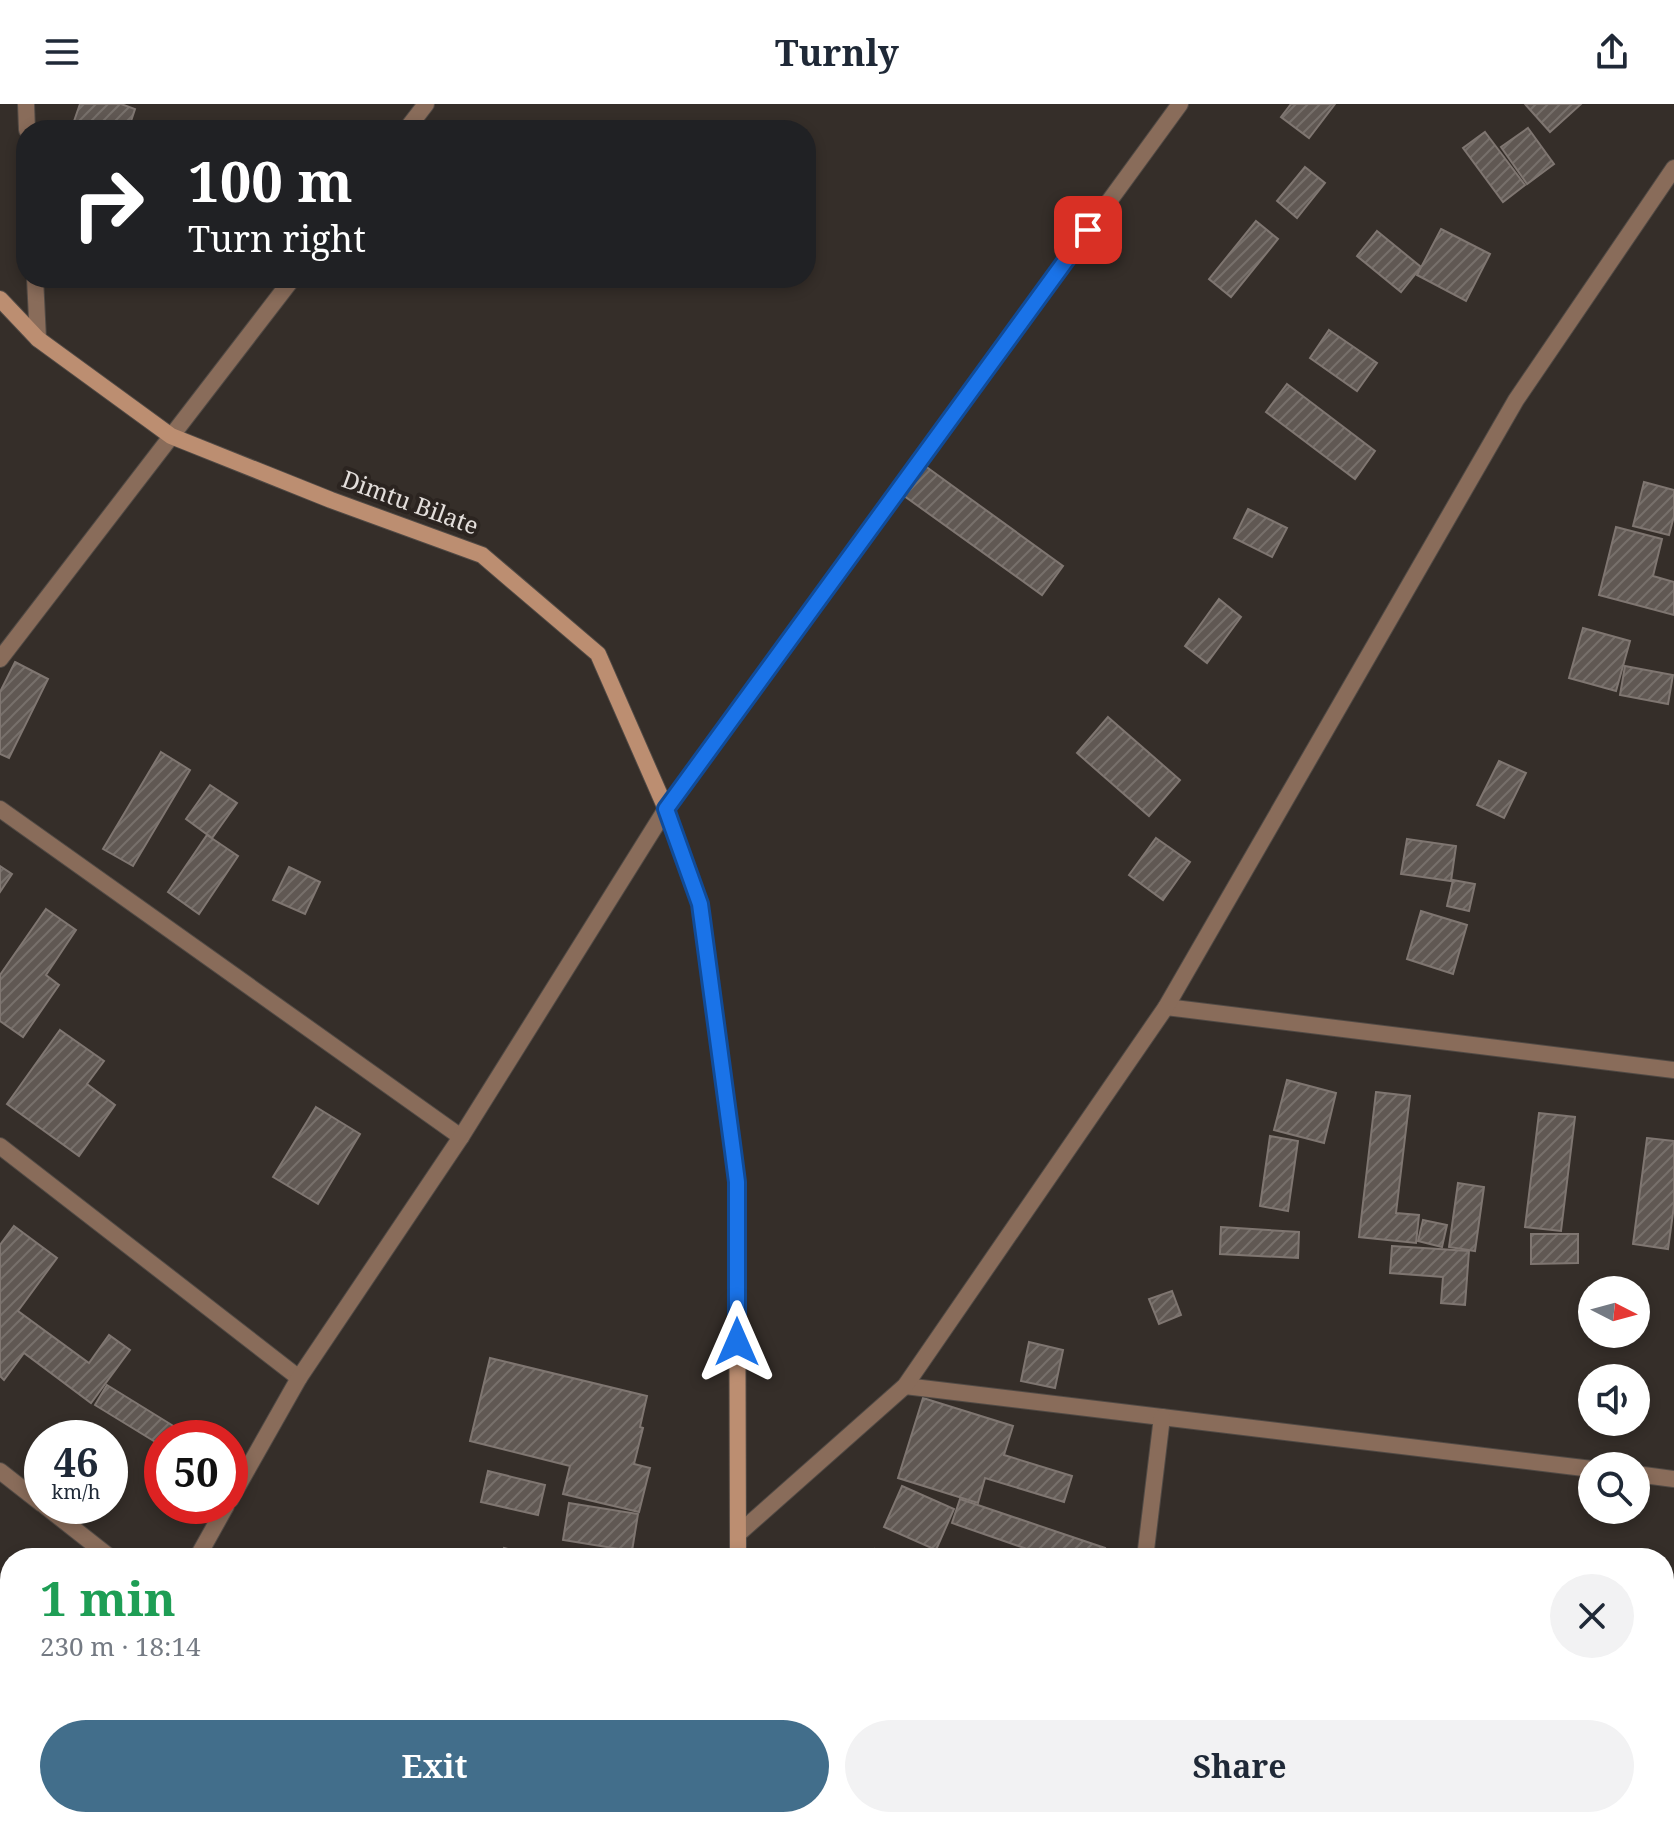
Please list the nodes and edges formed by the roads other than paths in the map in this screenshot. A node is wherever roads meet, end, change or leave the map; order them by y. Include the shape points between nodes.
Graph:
1 (426, 104) edge
2 (1180, 104) edge
3 (414, 120) edge
4 (1674, 168) edge
5 (35, 288) edge
6 (285, 288) edge
7 (0, 299) edge
8 (38, 339) junction
9 (171, 436) junction
10 (0, 659) edge
11 (0, 809) edge
12 (666, 809) junction
13 (1166, 1007) junction
14 (1674, 1070) edge
15 (461, 1137) junction
16 (0, 1146) edge
17 (299, 1378) junction
18 (905, 1386) junction
19 (1162, 1417) junction
20 (1578, 1467) edge
21 (248, 1468) edge
22 (0, 1471) edge
23 (1650, 1476) edge
24 (1674, 1479) edge
25 (24, 1490) edge
26 (67, 1524) edge
27 (216, 1524) edge
28 (738, 1534) junction
29 (98, 1548) edge
30 (203, 1548) edge
31 (733, 1548) edge
32 (738, 1548) edge
33 (1146, 1548) edge

1 - 3 street
2 - 12 street
4 - 13 street via 1516,400
5 - 8 street
6 - 9 street
7 - 8 main road, Dimtu Bilate
8 - 9 main road, Dimtu Bilate
9 - 10 street
9 - 12 main road, Dimtu Bilate via 482,555 598,654
11 - 15 street
12 - 15 street
12 - 28 main road, Dimtu Bilate via 700,904 737,1182
13 - 14 street
13 - 18 street
15 - 17 street
16 - 17 street
17 - 21 street
18 - 19 street
18 - 28 street
19 - 20 street
19 - 33 street
22 - 25 street
23 - 24 street
26 - 29 street
27 - 30 street
28 - 31 main road, Dimtu Bilate
28 - 32 main road, Dimtu Bilate

